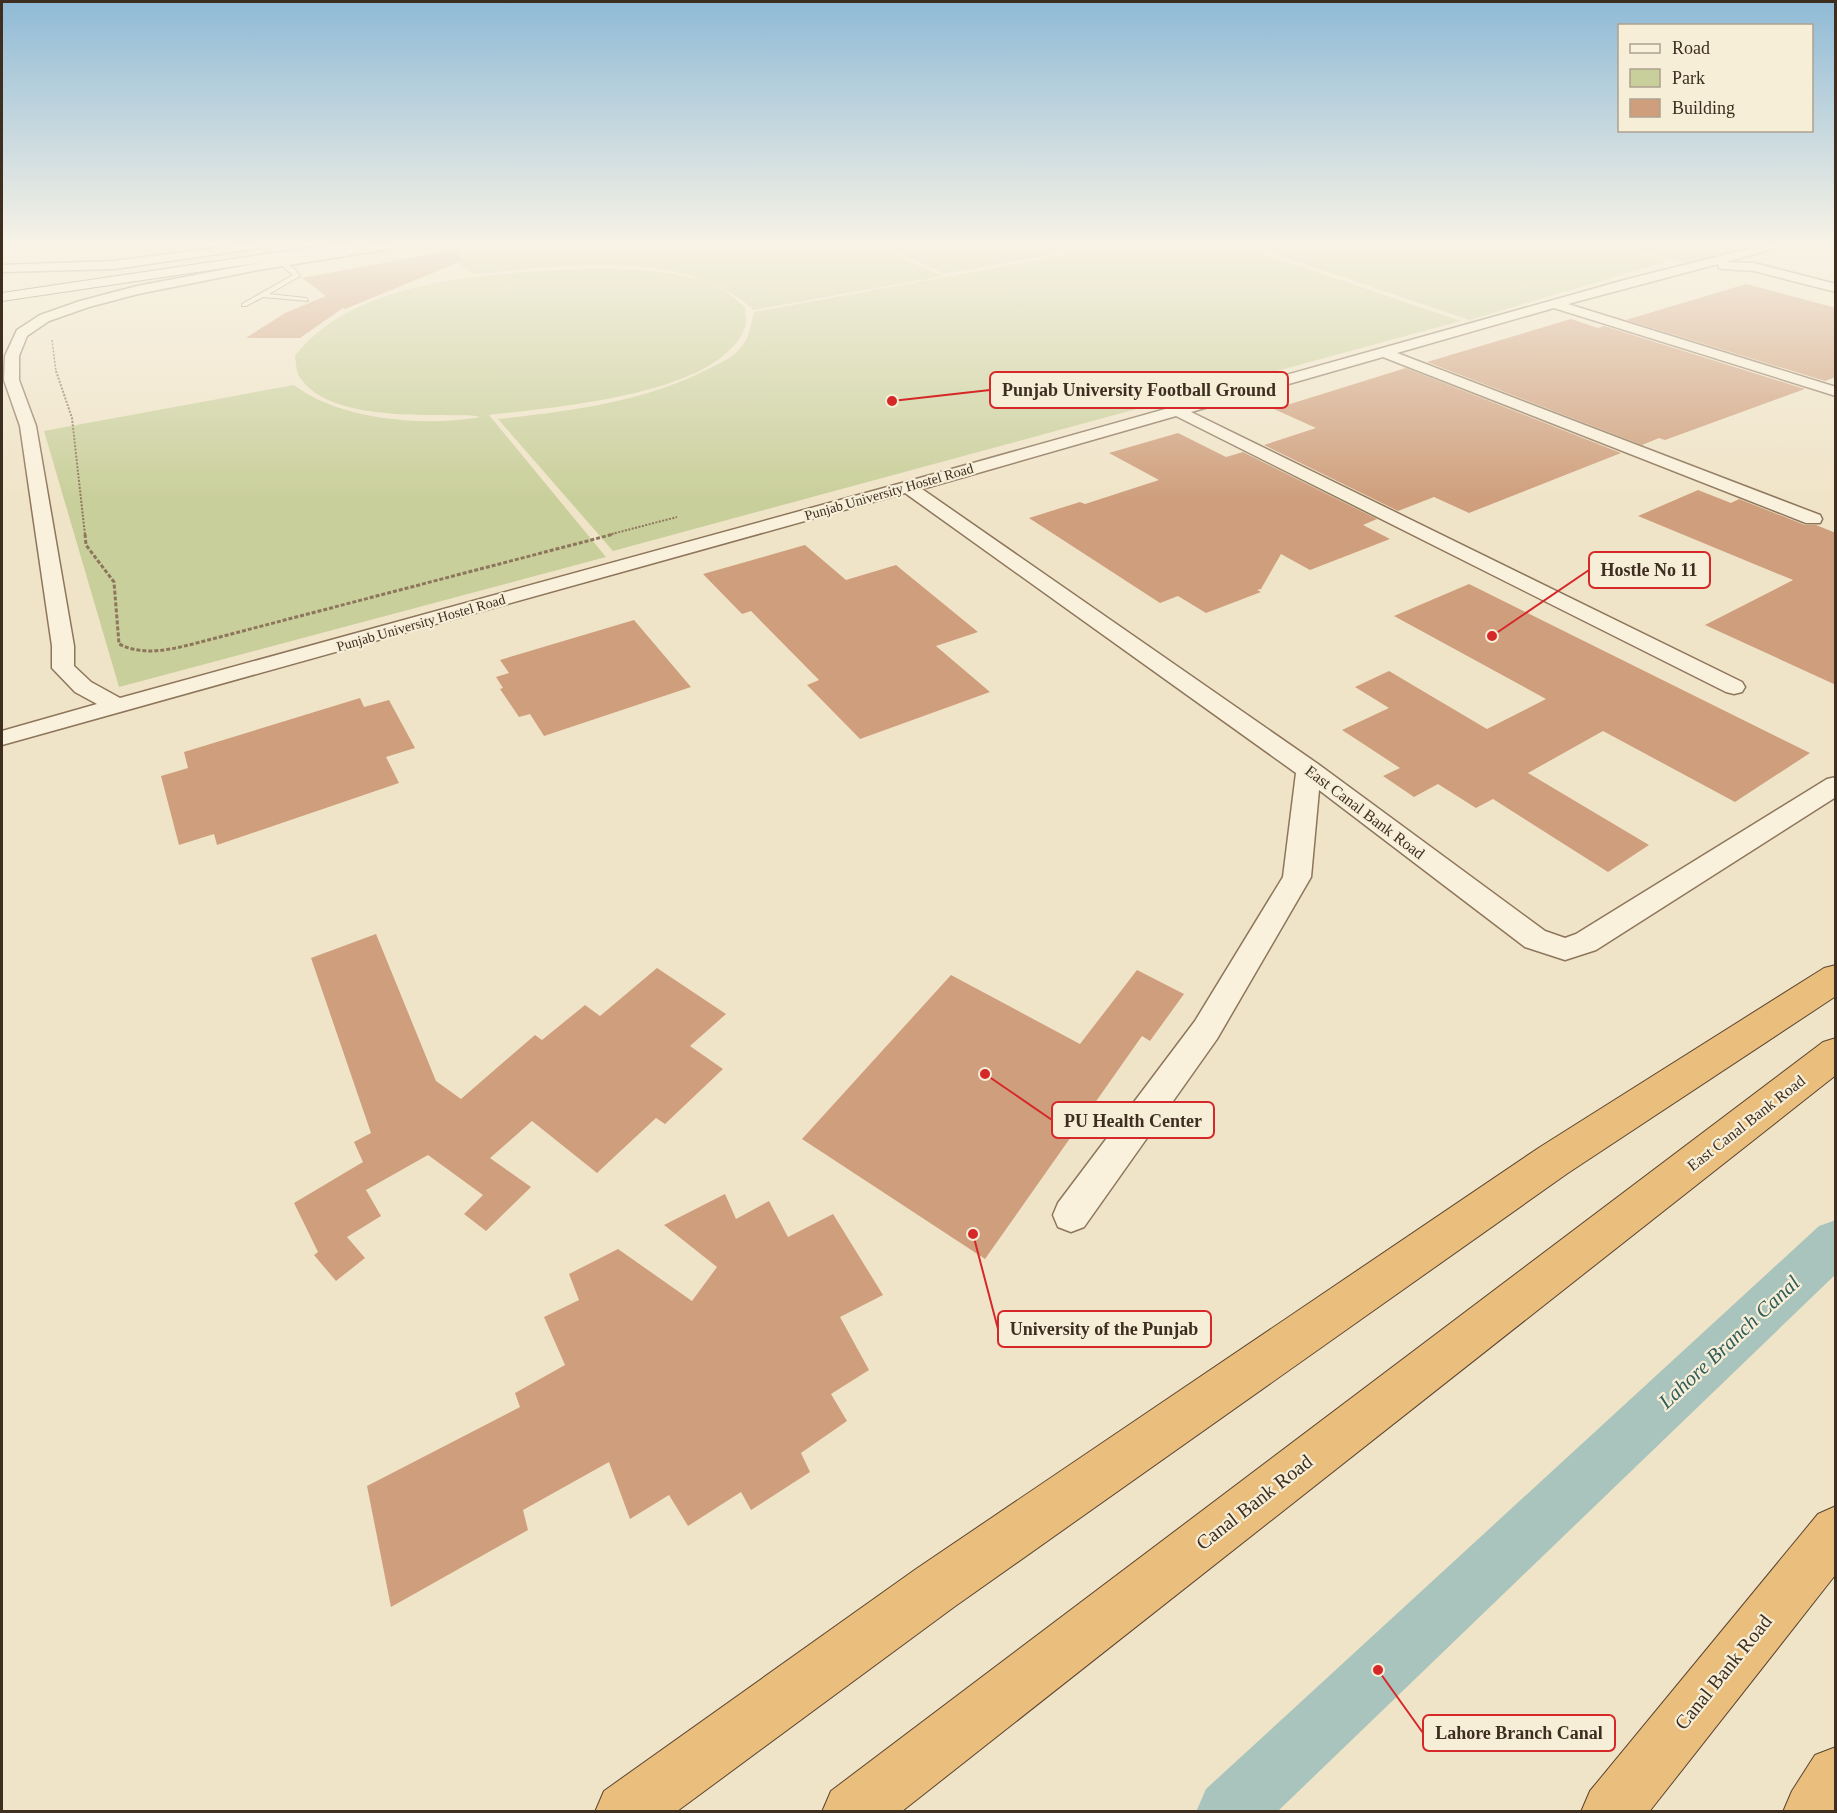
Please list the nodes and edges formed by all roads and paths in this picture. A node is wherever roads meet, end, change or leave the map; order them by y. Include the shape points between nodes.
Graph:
1 (25, 330) edge
2 (1466, 330) edge
3 (1637, 330) edge
4 (55, 334) dead end
5 (1385, 353) junction
6 (1836, 392) edge
7 (1178, 411) junction
8 (908, 487) junction
9 (677, 517) dead end
10 (1813, 519) dead end
11 (1734, 687) dead end
12 (119, 707) junction
13 (2, 738) edge
14 (1309, 770) junction
15 (1836, 785) edge
16 (1836, 978) edge
17 (1836, 1053) edge
18 (1071, 1215) dead end
19 (1836, 1532) edge
20 (1836, 1776) edge
21 (625, 1812) edge
22 (852, 1812) edge
23 (1611, 1812) edge
24 (1813, 1812) edge

1 - 12 street via 10,363 13,393 28,426 63,646 63,668 83,687
2 - 5 street, Punjab University Hostel Road
3 - 6 street
4 - 9 path via 52,340 56,371 72,418 86,545 114,582 117,634 119,644 127,649 153,651 193,644
5 - 7 street, Punjab University Hostel Road
5 - 10 street
7 - 8 street, Punjab University Hostel Road
7 - 11 street
8 - 12 street, Punjab University Hostel Road
8 - 14 street, East Canal Bank Road
12 - 13 street, Punjab University Hostel Road
14 - 15 street, East Canal Bank Road via 1535,939 1565,950 1586,942
14 - 18 street via 1297,878 1206,1030
16 - 21 highway via 1554,1160 935,1588
17 - 22 highway, Canal Bank Road
19 - 23 highway, Canal Bank Road
20 - 24 highway

